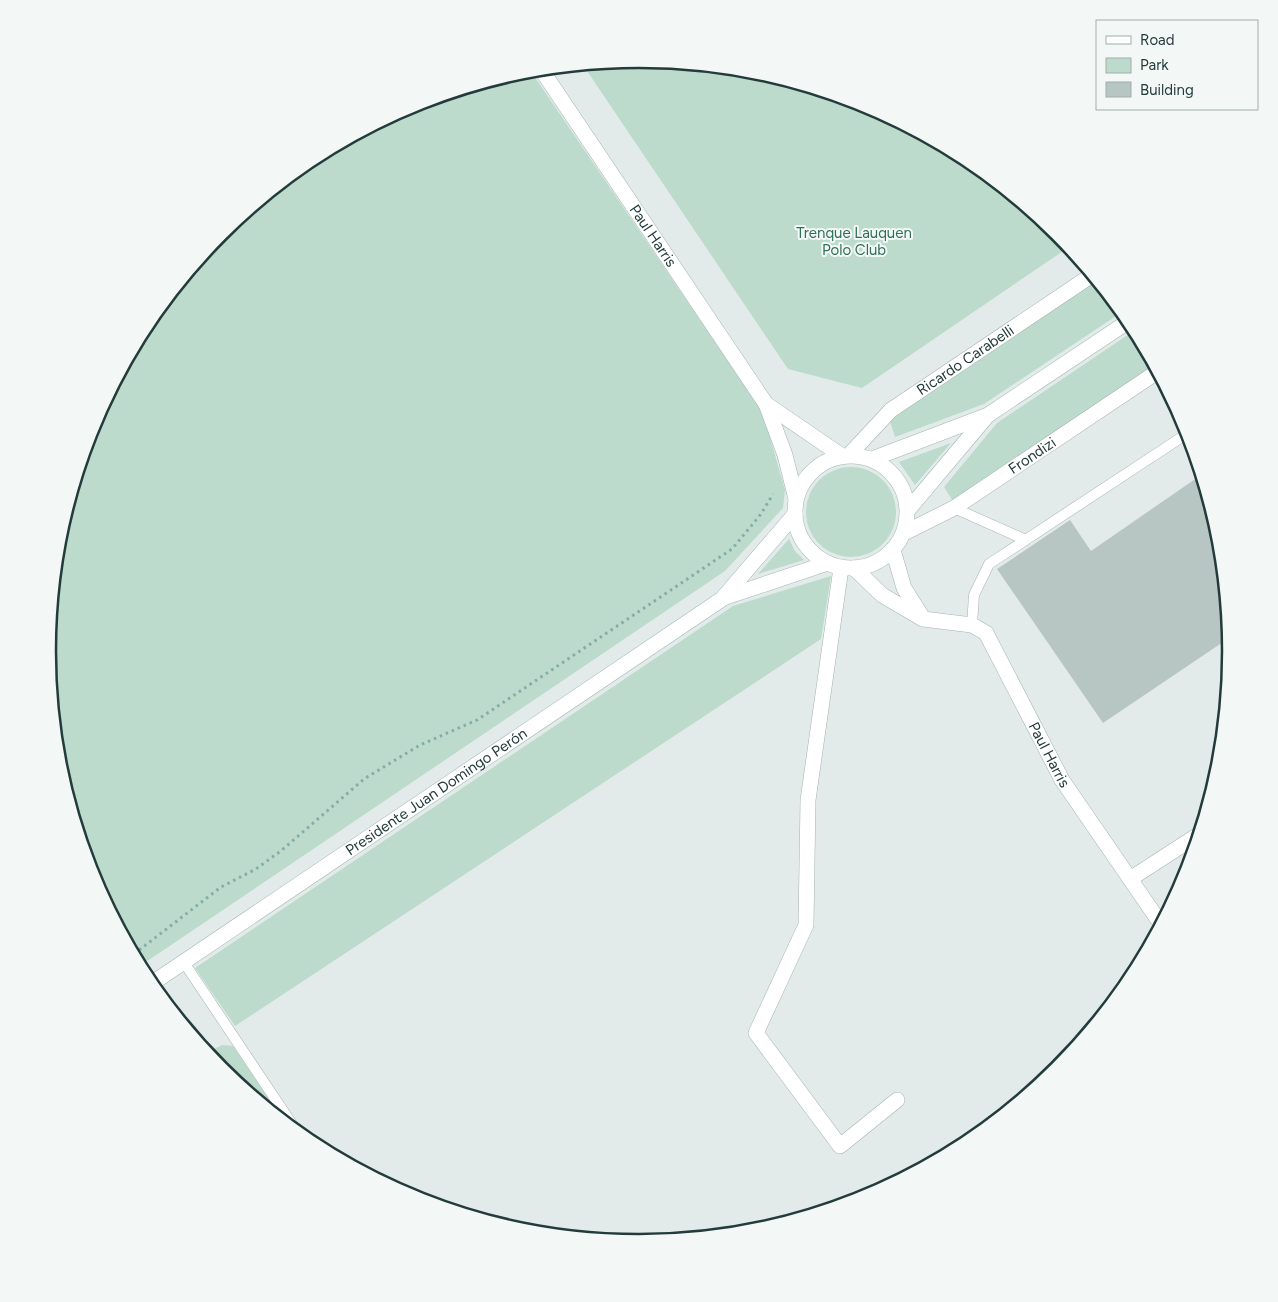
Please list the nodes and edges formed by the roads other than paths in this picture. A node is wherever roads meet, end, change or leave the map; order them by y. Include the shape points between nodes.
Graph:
1 (546, 76) edge
2 (1087, 279) edge
3 (1123, 325) edge
4 (1152, 375) edge
5 (766, 404) junction
6 (988, 415) junction
7 (1181, 438) edge
8 (846, 456) junction
9 (872, 459) junction
10 (795, 507) junction
11 (954, 508) junction
12 (908, 510) junction
13 (904, 534) junction
14 (1026, 540) junction
15 (893, 550) junction
16 (841, 566) junction
17 (722, 599) junction
18 (923, 619) junction
19 (972, 625) junction
20 (1190, 841) edge
21 (1130, 879) junction
22 (1157, 919) edge
23 (183, 961) junction
24 (157, 979) edge
25 (897, 1100) dead end
26 (285, 1114) edge

1 - 5 street, Paul Harris
2 - 8 street, Ricardo Carabelli via 891,410
3 - 6 street
4 - 11 street, Frondizi
5 - 8 street, Paul Harris
5 - 10 street, Paul Harris via 785,455
6 - 9 street
6 - 12 street
7 - 14 lane
8 - 9 street
8 - 10 street via 826,461 812,470 802,484
9 - 12 street via 898,479
10 - 16 street via 797,529 804,544 815,555
10 - 17 street, Presidente Juan Domingo Perón
11 - 13 street, Frondizi
11 - 14 lane
12 - 13 street
13 - 15 street
14 - 19 lane via 989,564 974,595
15 - 16 street via 868,566
15 - 18 street via 904,588
16 - 17 street, Presidente Juan Domingo Perón
16 - 18 street
16 - 25 street via 808,800 806,926 756,1034 840,1146
17 - 23 street, Presidente Juan Domingo Perón
18 - 19 street
19 - 21 street, Paul Harris via 986,633 1062,780
20 - 21 street
21 - 22 street, Paul Harris
23 - 24 street, Presidente Juan Domingo Perón
23 - 26 lane

